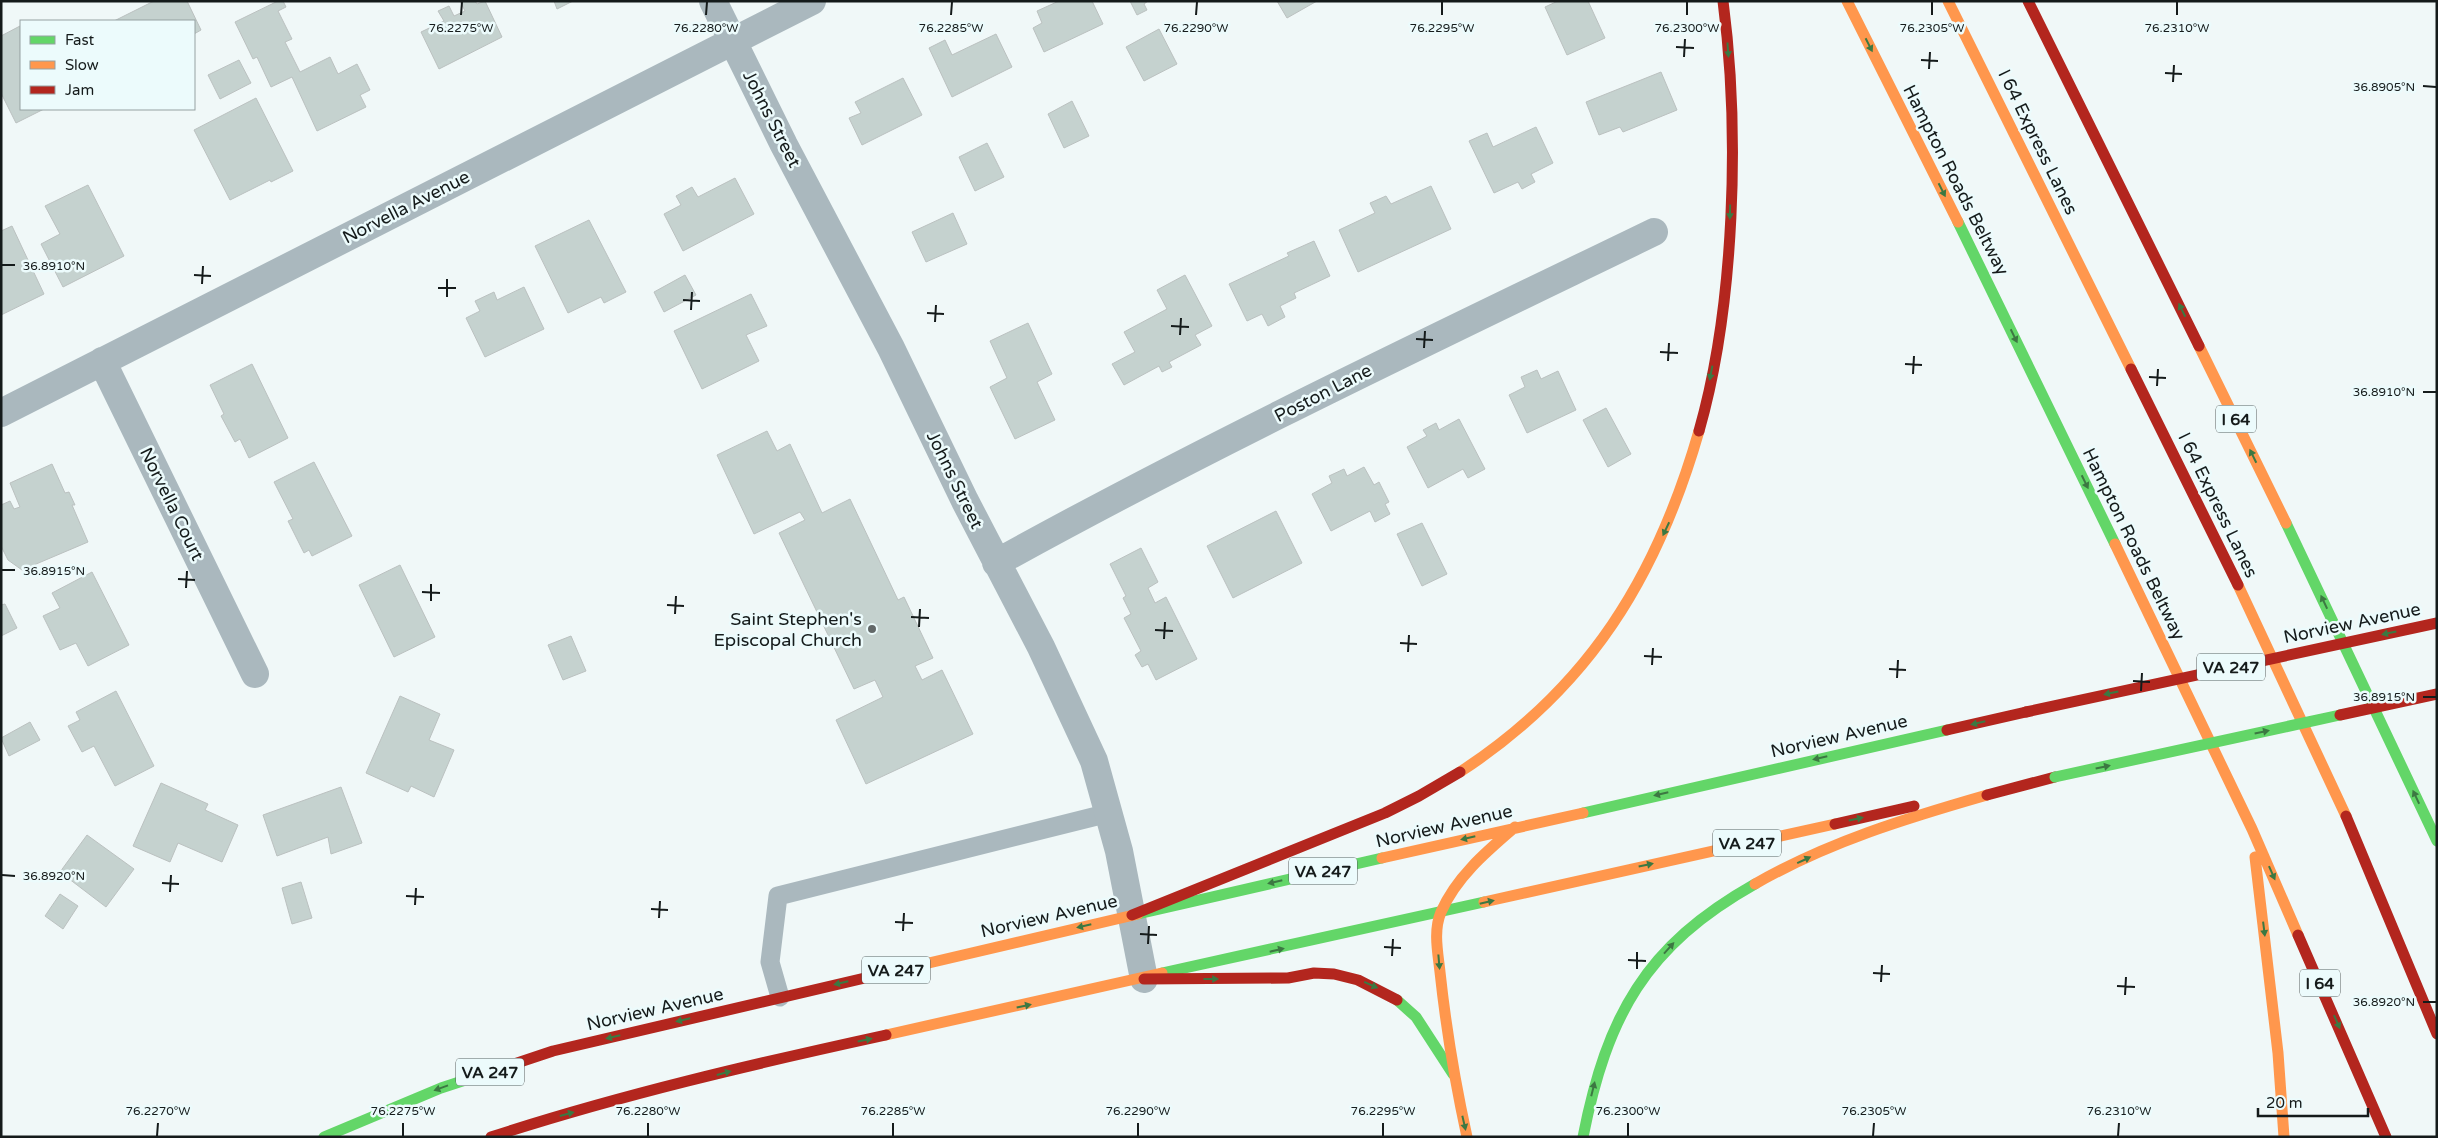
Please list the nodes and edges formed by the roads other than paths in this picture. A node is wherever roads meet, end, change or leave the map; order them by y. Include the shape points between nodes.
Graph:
1 (713, 1) edge
2 (812, 1) edge
3 (1723, 1) edge
4 (1847, 1) edge
5 (1948, 1) edge
6 (2028, 1) edge
7 (733, 42) junction
8 (1654, 232) dead end
9 (102, 362) junction
10 (1, 413) edge
11 (996, 563) junction
12 (2437, 623) edge
13 (255, 674) dead end
14 (2437, 694) edge
15 (2055, 777) junction
16 (1109, 813) junction
17 (1515, 827) junction
18 (2252, 829) junction
19 (2437, 841) edge
20 (1132, 914) junction
21 (1440, 914) junction
22 (1144, 979) junction
23 (780, 997) junction
24 (2437, 1034) edge
25 (1453, 1074) junction
26 (324, 1137) edge
27 (491, 1137) edge
28 (1467, 1137) edge
29 (1584, 1137) edge
30 (2284, 1137) edge
31 (2386, 1137) edge

1 - 7 street, Johns Street
2 - 7 street, Norvella Avenue
3 -> 20 main road via 1732,110 1730,222 1719,333 1700,427 1674,512 1646,572 1611,627 1574,672 1523,725 1435,788 1351,829
4 -> 18 main road, Hampton Roads Beltway / I 64 via 1989,284
5 - 24 main road, I 64 Express Lanes via 2230,568 2345,813
19 -> 6 main road, I 64 via 2264,477
7 - 9 street, Norvella Avenue
7 - 11 street, Johns Street via 891,348
8 - 11 street, Poston Lane via 1113,499
9 - 10 street, Norvella Avenue
9 - 13 street, Norvella Court
11 - 16 street, Johns Street via 1041,648 1094,761
12 -> 17 main road, Norview Avenue / VA 247, bridge
15 -> 14 main road, VA 247, bridge
21 -> 15 main road, VA 247 via 1631,868
29 -> 15 main road via 1592,1089 1606,1046 1625,1006 1648,971 1684,932 1717,906 1766,877 1848,839 1910,817
16 - 20 street, Johns Street
16 - 23 lane via 778,896 770,962
17 -> 20 main road, Norview Avenue / VA 247
17 - 21 main road via 1483,855 1454,889
18 -> 30 main road via 2278,1053
18 -> 31 main road, Hampton Roads Beltway / I 64
20 - 22 street, Johns Street
20 -> 23 main road, Norview Avenue / VA 247
22 -> 21 main road, VA 247
21 -> 25 main road via 1437,943
22 -> 25 main road via 1288,978 1314,973 1358,980 1399,1001 1416,1017
27 -> 22 main road, VA 247 via 751,1066
23 -> 26 main road, Norview Avenue / VA 247 via 552,1051 441,1088
25 -> 28 main road

